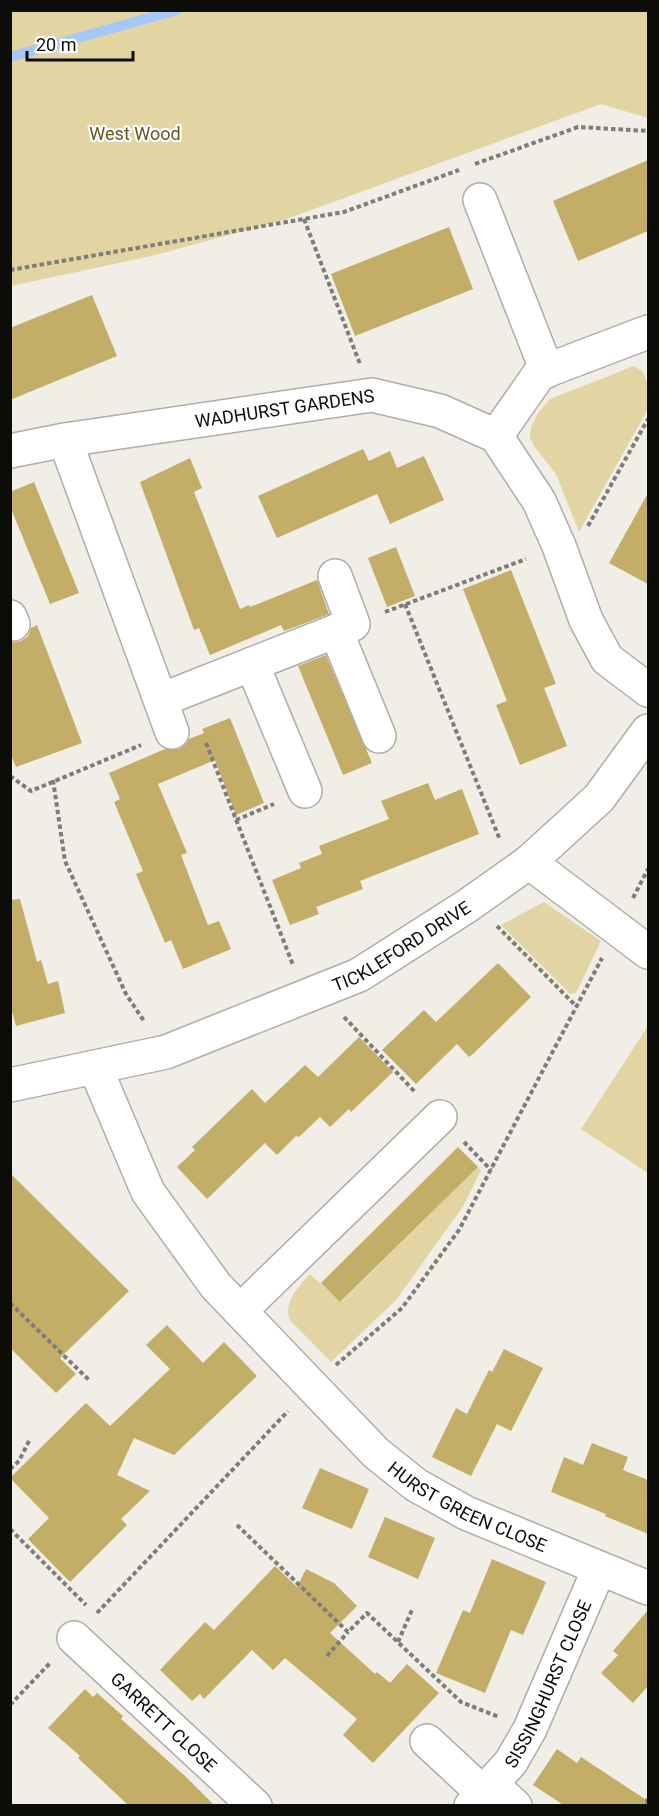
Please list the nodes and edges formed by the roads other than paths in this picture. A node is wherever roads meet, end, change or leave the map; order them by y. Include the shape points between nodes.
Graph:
1 (480, 200) dead end
2 (645, 336) edge
3 (547, 371) junction
4 (496, 436) junction
5 (65, 440) junction
6 (10, 452) edge
7 (335, 576) dead end
8 (344, 627) junction
9 (252, 664) junction
10 (648, 690) edge
11 (173, 696) junction
12 (648, 731) edge
13 (172, 732) road end
14 (379, 736) dead end
15 (305, 791) dead end
16 (521, 868) junction
17 (648, 952) edge
18 (95, 1067) junction
19 (10, 1085) edge
20 (440, 1117) road end
21 (241, 1310) junction
22 (599, 1569) junction
23 (648, 1588) edge
24 (74, 1638) road end
25 (427, 1741) dead end
26 (482, 1794) edge
27 (255, 1806) edge
28 (515, 1806) edge

1 - 3 street
2 - 3 street
3 - 4 street via 540,373
4 - 5 street, WADHURST GARDENS via 440,411 372,395
4 - 10 street via 539,501 586,621 607,659
5 - 6 street, WADHURST GARDENS
5 - 11 street
7 - 8 street
8 - 9 street
8 - 14 street
9 - 11 street
9 - 15 street
11 - 13 street
12 - 16 street, TICKLEFORD DRIVE via 598,798
16 - 17 street
16 - 18 street, TICKLEFORD DRIVE via 359,975 166,1052
18 - 19 street, TICKLEFORD DRIVE
18 - 21 street via 148,1192 210,1279
20 - 21 street
21 - 22 street, HURST GREEN CLOSE via 376,1453 416,1485 466,1513
22 - 23 street, HURST GREEN CLOSE
22 - 26 street, SISSINGHURST CLOSE via 530,1729 511,1762
24 - 27 street, GARRETT CLOSE
25 - 26 street
26 - 28 street

